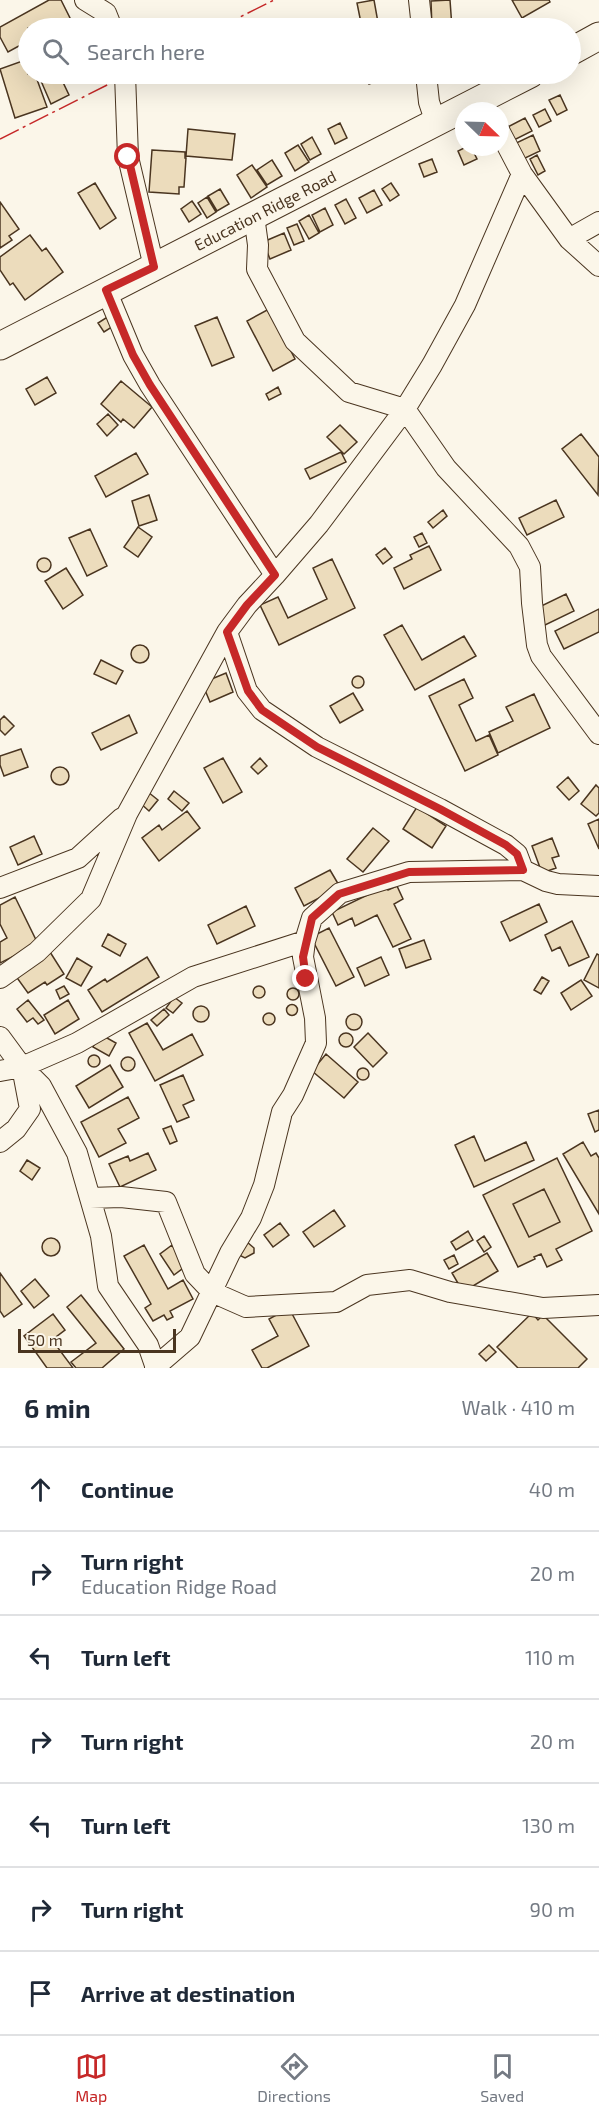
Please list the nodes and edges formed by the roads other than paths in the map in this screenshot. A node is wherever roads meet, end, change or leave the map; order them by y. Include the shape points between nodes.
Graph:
1 (85, 0) edge
2 (419, 0) edge
3 (108, 18) edge
4 (421, 18) edge
5 (599, 36) edge
6 (581, 46) edge
7 (125, 84) edge
8 (427, 84) edge
9 (516, 84) edge
10 (490, 102) edge
11 (455, 116) edge
12 (436, 123) junction
13 (509, 149) edge
14 (522, 174) junction
15 (254, 216) junction
16 (599, 222) edge
17 (568, 239) junction
18 (599, 266) edge
19 (154, 267) junction
20 (106, 290) junction
21 (0, 346) edge
22 (405, 409) junction
23 (275, 575) junction
24 (227, 632) junction
25 (599, 734) edge
26 (127, 814) junction
27 (523, 870) junction
28 (599, 886) edge
29 (0, 888) edge
30 (305, 941) junction
31 (0, 978) edge
32 (0, 1037) edge
33 (22, 1067) junction
34 (0, 1071) edge
35 (0, 1143) edge
36 (90, 1198) junction
37 (212, 1292) junction
38 (599, 1305) edge
39 (155, 1368) edge

1 - 3 street
2 - 4 street
5 - 6 main road
7 - 19 street via 128,157
8 - 12 street
9 - 10 main road, Education Ridge Road
11 - 12 main road, Education Ridge Road
12 - 15 main road, Education Ridge Road
13 - 14 street
14 - 17 street
14 - 22 street via 465,304
15 - 19 main road, Education Ridge Road
15 - 22 street via 257,269 295,341 349,392
16 - 17 street
17 - 18 street
19 - 20 main road, Education Ridge Road
20 - 21 main road, Education Ridge Road
20 - 23 street via 150,385
22 - 23 street via 319,524
22 - 25 street via 446,468 519,546 530,567 541,657
23 - 24 street
24 - 26 street
24 - 27 street via 248,691 262,710 317,747 506,845 517,854
26 - 29 street via 78,858
26 - 31 street via 91,899 37,952
27 - 28 street via 558,884
27 - 30 street via 409,872 339,894 312,918
30 - 33 street via 193,977 76,1043
30 - 37 street via 303,957 316,1043 282,1112 264,1185 251,1218
32 - 33 street
33 - 34 street
33 - 35 street via 30,1109
33 - 36 street via 41,1086 77,1153
36 - 37 street via 166,1202 195,1274
36 - 39 street via 101,1236 108,1286 148,1345
37 - 38 street via 246,1307 288,1306 336,1302 367,1285 410,1280 450,1292 543,1308
37 - 39 street via 190,1337

